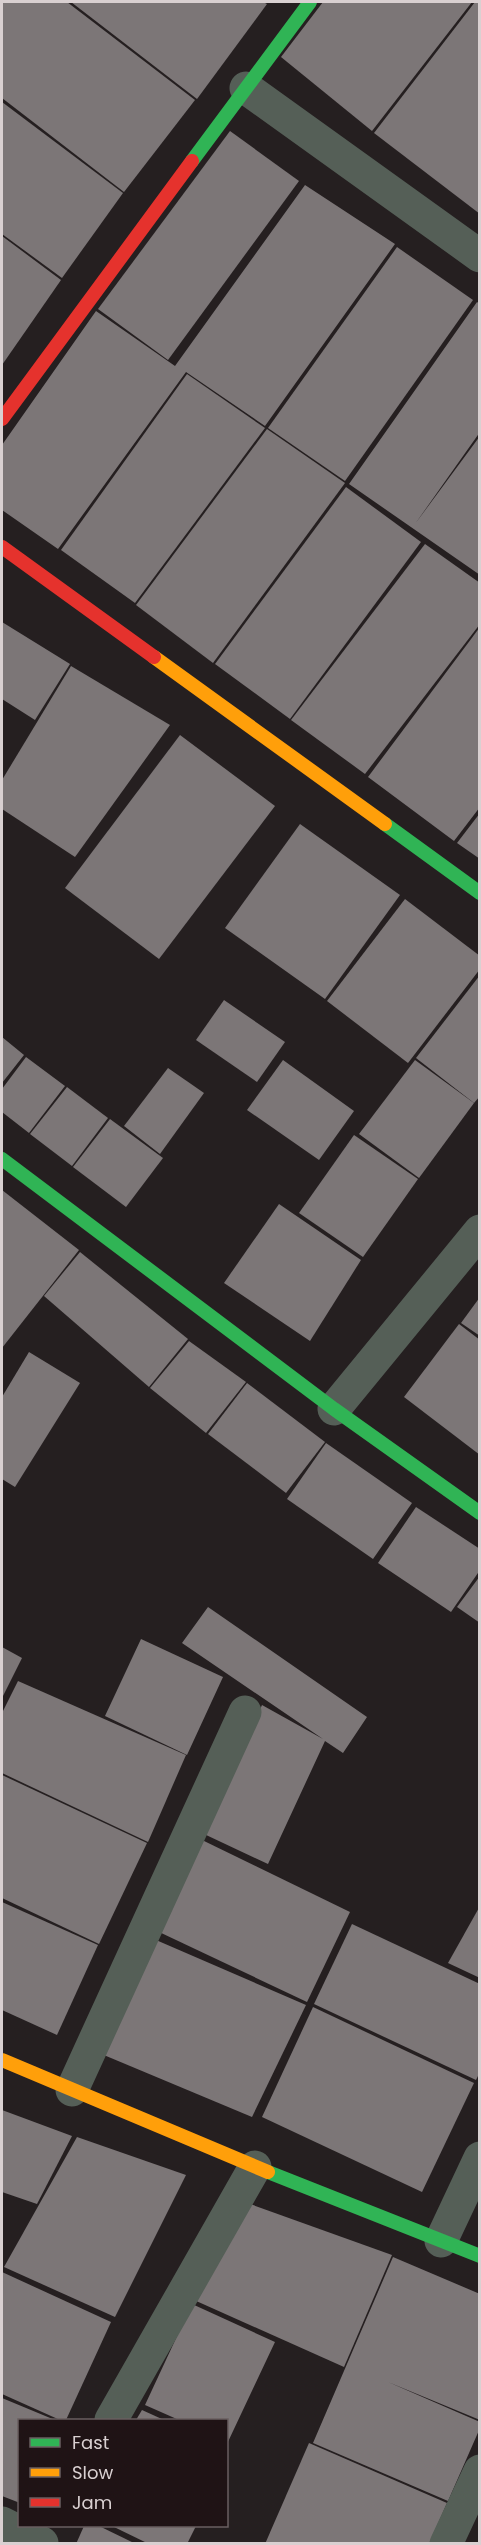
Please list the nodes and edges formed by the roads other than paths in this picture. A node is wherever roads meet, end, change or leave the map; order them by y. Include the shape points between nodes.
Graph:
1 (310, 2) edge
2 (246, 88) junction
3 (480, 256) edge
4 (2, 419) edge
5 (2, 547) edge
6 (480, 893) edge
7 (2, 1159) edge
8 (480, 1231) edge
9 (334, 1409) junction
10 (480, 1513) edge
11 (245, 1712) dead end
12 (2, 2060) edge
13 (72, 2090) junction
14 (480, 2158) edge
15 (255, 2167) junction
16 (441, 2241) junction
17 (480, 2256) edge
18 (112, 2419) edge
19 (480, 2471) edge
20 (2, 2523) edge
21 (45, 2537) edge
22 (446, 2544) edge

1 - 2 street
2 - 3 street
2 - 4 street
5 - 6 street
7 - 9 street
8 - 9 street
9 - 10 street
11 - 13 street
12 - 13 street
13 - 15 street
14 - 16 street
15 - 16 street
15 - 18 street
16 - 17 street
19 - 22 street
20 - 21 street

